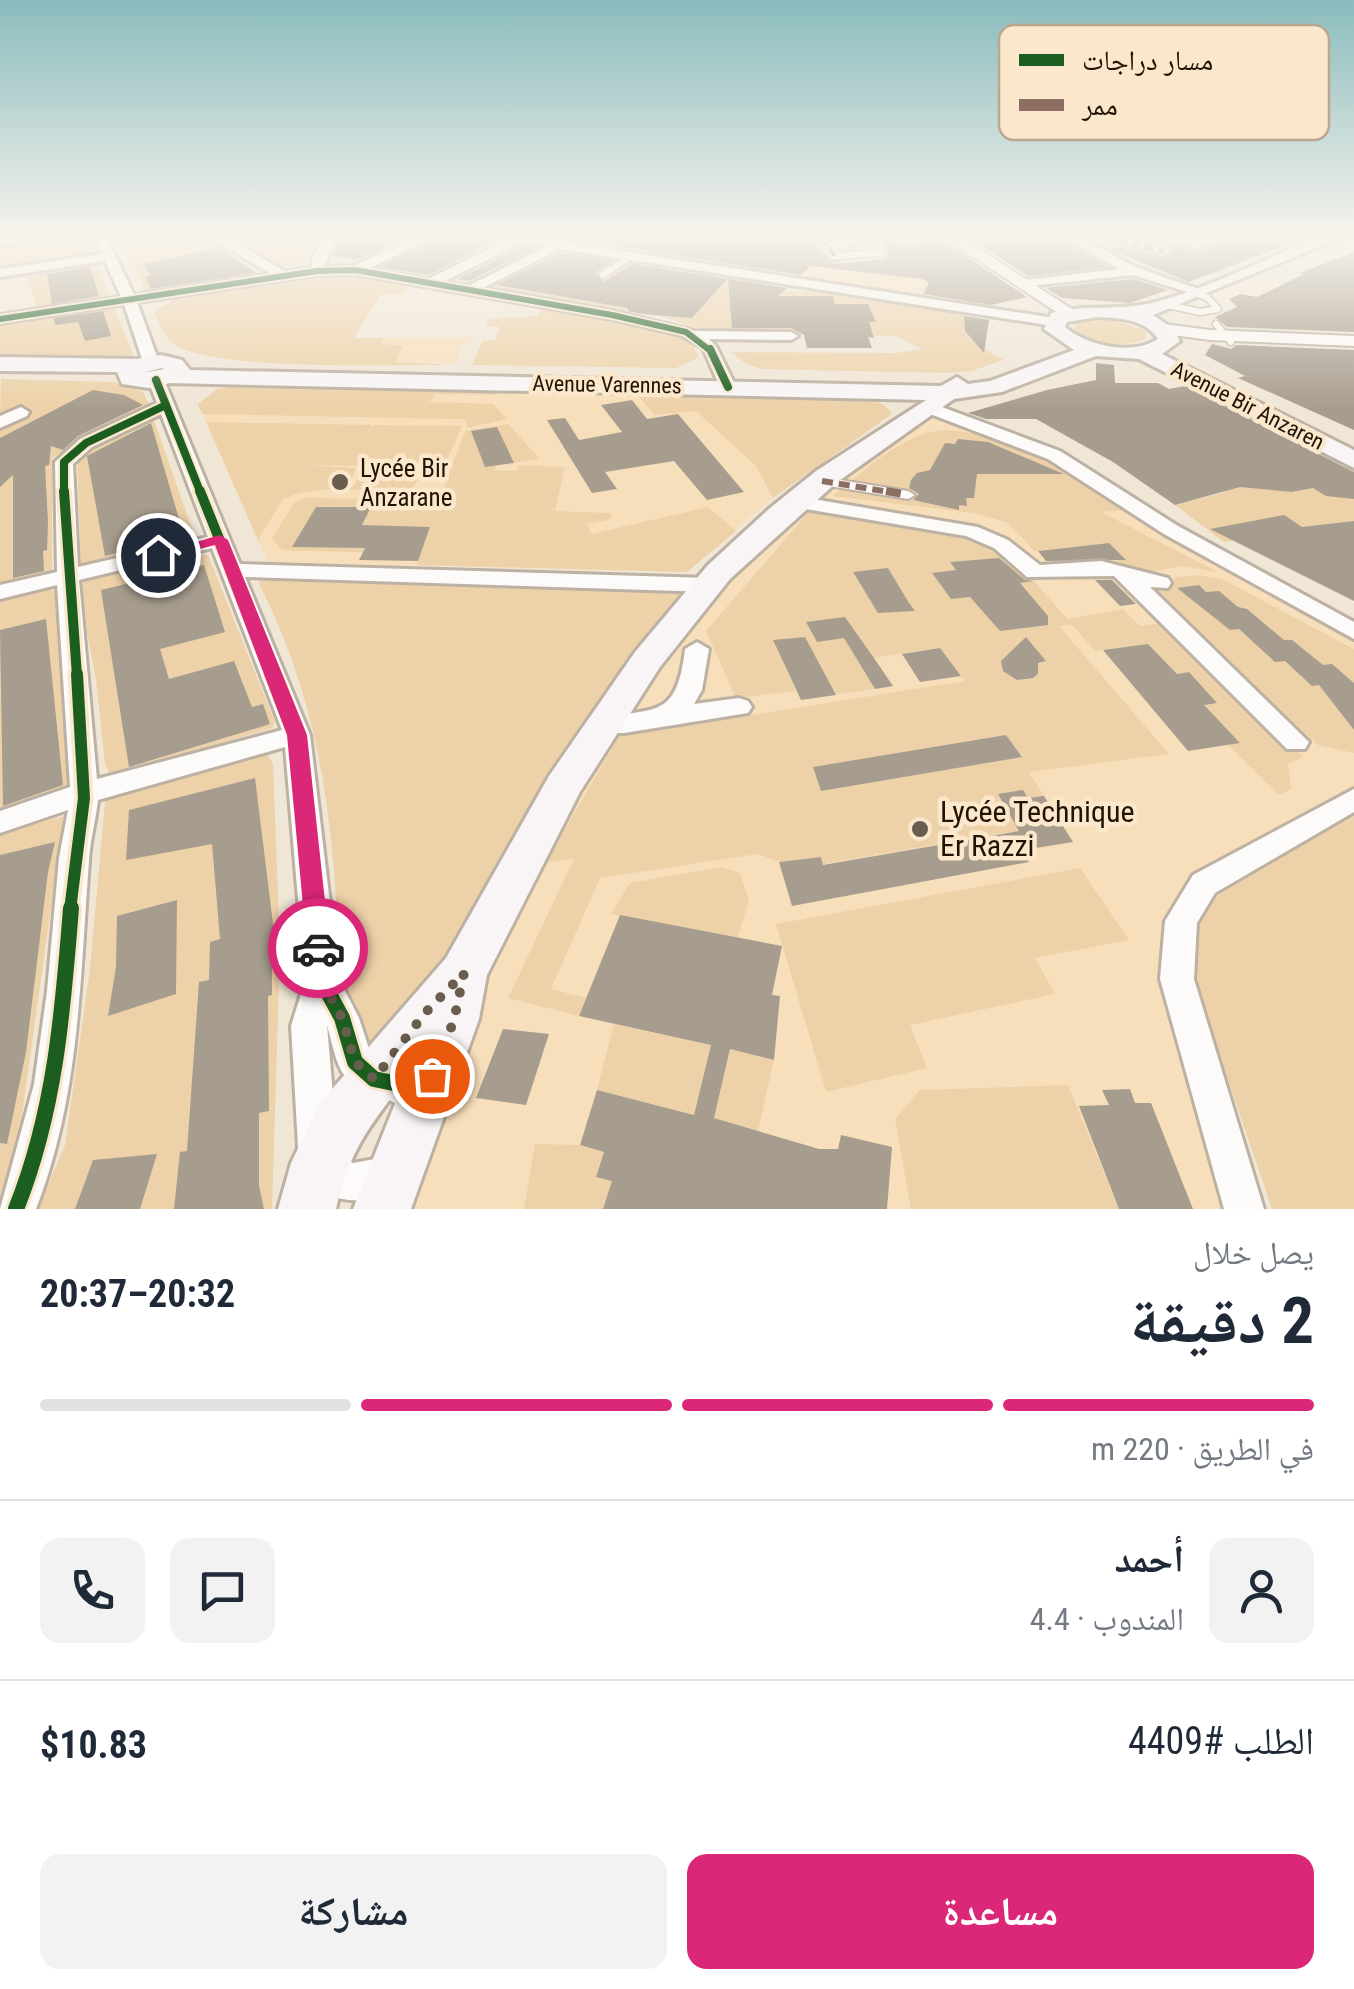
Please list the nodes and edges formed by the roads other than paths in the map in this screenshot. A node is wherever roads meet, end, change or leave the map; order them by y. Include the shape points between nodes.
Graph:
1 (21, 295) edge
2 (66, 295) edge
3 (127, 295) edge
4 (153, 295) edge
5 (508, 295) edge
6 (897, 295) edge
7 (1036, 295) edge
8 (1194, 295) edge
9 (1202, 295) edge
10 (129, 299) junction
11 (0, 320) edge
12 (1064, 325) junction
13 (1218, 326) junction
14 (1159, 329) junction
15 (694, 335) junction
16 (791, 336) dead end
17 (1354, 344) edge
18 (1096, 349) junction
19 (0, 364) edge
20 (0, 372) edge
21 (155, 376) junction
22 (726, 382) junction
23 (946, 395) junction
24 (21, 412) dead end
25 (0, 423) edge
26 (1354, 448) edge
27 (1354, 460) edge
28 (809, 491) junction
29 (908, 496) dead end
30 (220, 540) junction
31 (232, 570) junction
32 (1120, 571) junction
33 (65, 578) junction
34 (1160, 583) dead end
35 (709, 584) junction
36 (0, 592) edge
37 (1354, 632) edge
38 (697, 649) dead end
39 (739, 707) dead end
40 (670, 716) junction
41 (603, 727) junction
42 (297, 735) junction
43 (1296, 742) dead end
44 (85, 794) junction
45 (1354, 799) edge
46 (0, 822) edge
47 (464, 973) junction
48 (322, 981) junction
49 (374, 1079) junction
50 (421, 1104) junction
51 (313, 1186) edge
52 (388, 1192) edge
53 (16, 1209) edge
54 (1244, 1209) edge

1 - 11 street
2 - 10 street
3 - 10 street
4 - 10 street
5 - 15 street
6 - 12 street
7 - 12 street
8 - 14 main road
9 - 13 lane via 1218,308
10 - 21 street
12 - 14 main road via 1129,314
12 - 18 main road
12 - 23 main road, Avenue Varennes via 1016,367
13 - 14 street
13 - 14 lane
13 - 17 street
14 - 18 main road
14 - 26 main road, Avenue Bir Anzaren
14 - 27 main road, Avenue Bir Anzaren
15 - 16 street
15 - 22 street via 715,354
18 - 23 main road, Avenue Varennes via 994,387
19 - 21 main road, Avenue Varennes
20 - 21 main road, Avenue Varennes
21 - 22 main road, Avenue Varennes
21 - 30 street
21 - 33 street via 64,462
22 - 23 main road, Avenue Varennes
23 - 28 main road
23 - 37 street
24 - 25 street
28 - 29 street
28 - 32 street via 970,531 1040,572
28 - 35 main road
30 - 31 street
30 - 33 street
31 - 35 street
31 - 42 street
32 - 34 street
32 - 43 street
33 - 36 street
33 - 44 street
35 - 41 main road
38 - 40 street via 691,690
39 - 40 street
40 - 41 street
41 - 47 main road
42 - 44 street
42 - 48 street
44 - 46 street
44 - 53 street via 41,1148
45 - 54 street via 1204,884 1180,921 1178,978
47 - 49 main road
47 - 50 main road via 454,1020
48 - 49 street via 355,1062
48 - 51 street via 309,1026
49 - 50 street via 403,1085
49 - 51 main road via 338,1122
50 - 52 main road
51 - 52 street via 334,1178

